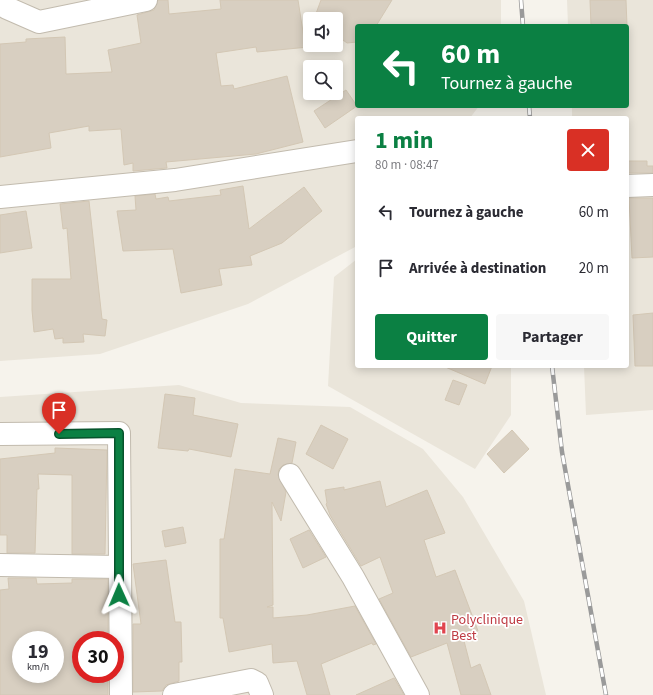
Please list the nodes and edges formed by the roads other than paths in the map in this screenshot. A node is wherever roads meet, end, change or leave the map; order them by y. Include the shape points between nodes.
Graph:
1 (1, 0) edge
2 (146, 0) edge
3 (355, 151) edge
4 (653, 185) edge
5 (629, 186) edge
6 (0, 197) edge
7 (0, 434) edge
8 (290, 475) dead end
9 (0, 566) edge
10 (119, 567) junction
11 (182, 694) edge
12 (121, 695) edge
13 (262, 695) edge
14 (418, 695) edge

1 - 2 street via 7,8 39,22
3 - 6 street via 175,180
4 - 5 street
7 - 10 street via 119,433
8 - 14 street via 354,577
9 - 10 street
10 - 12 street
11 - 13 street via 250,680 257,683

